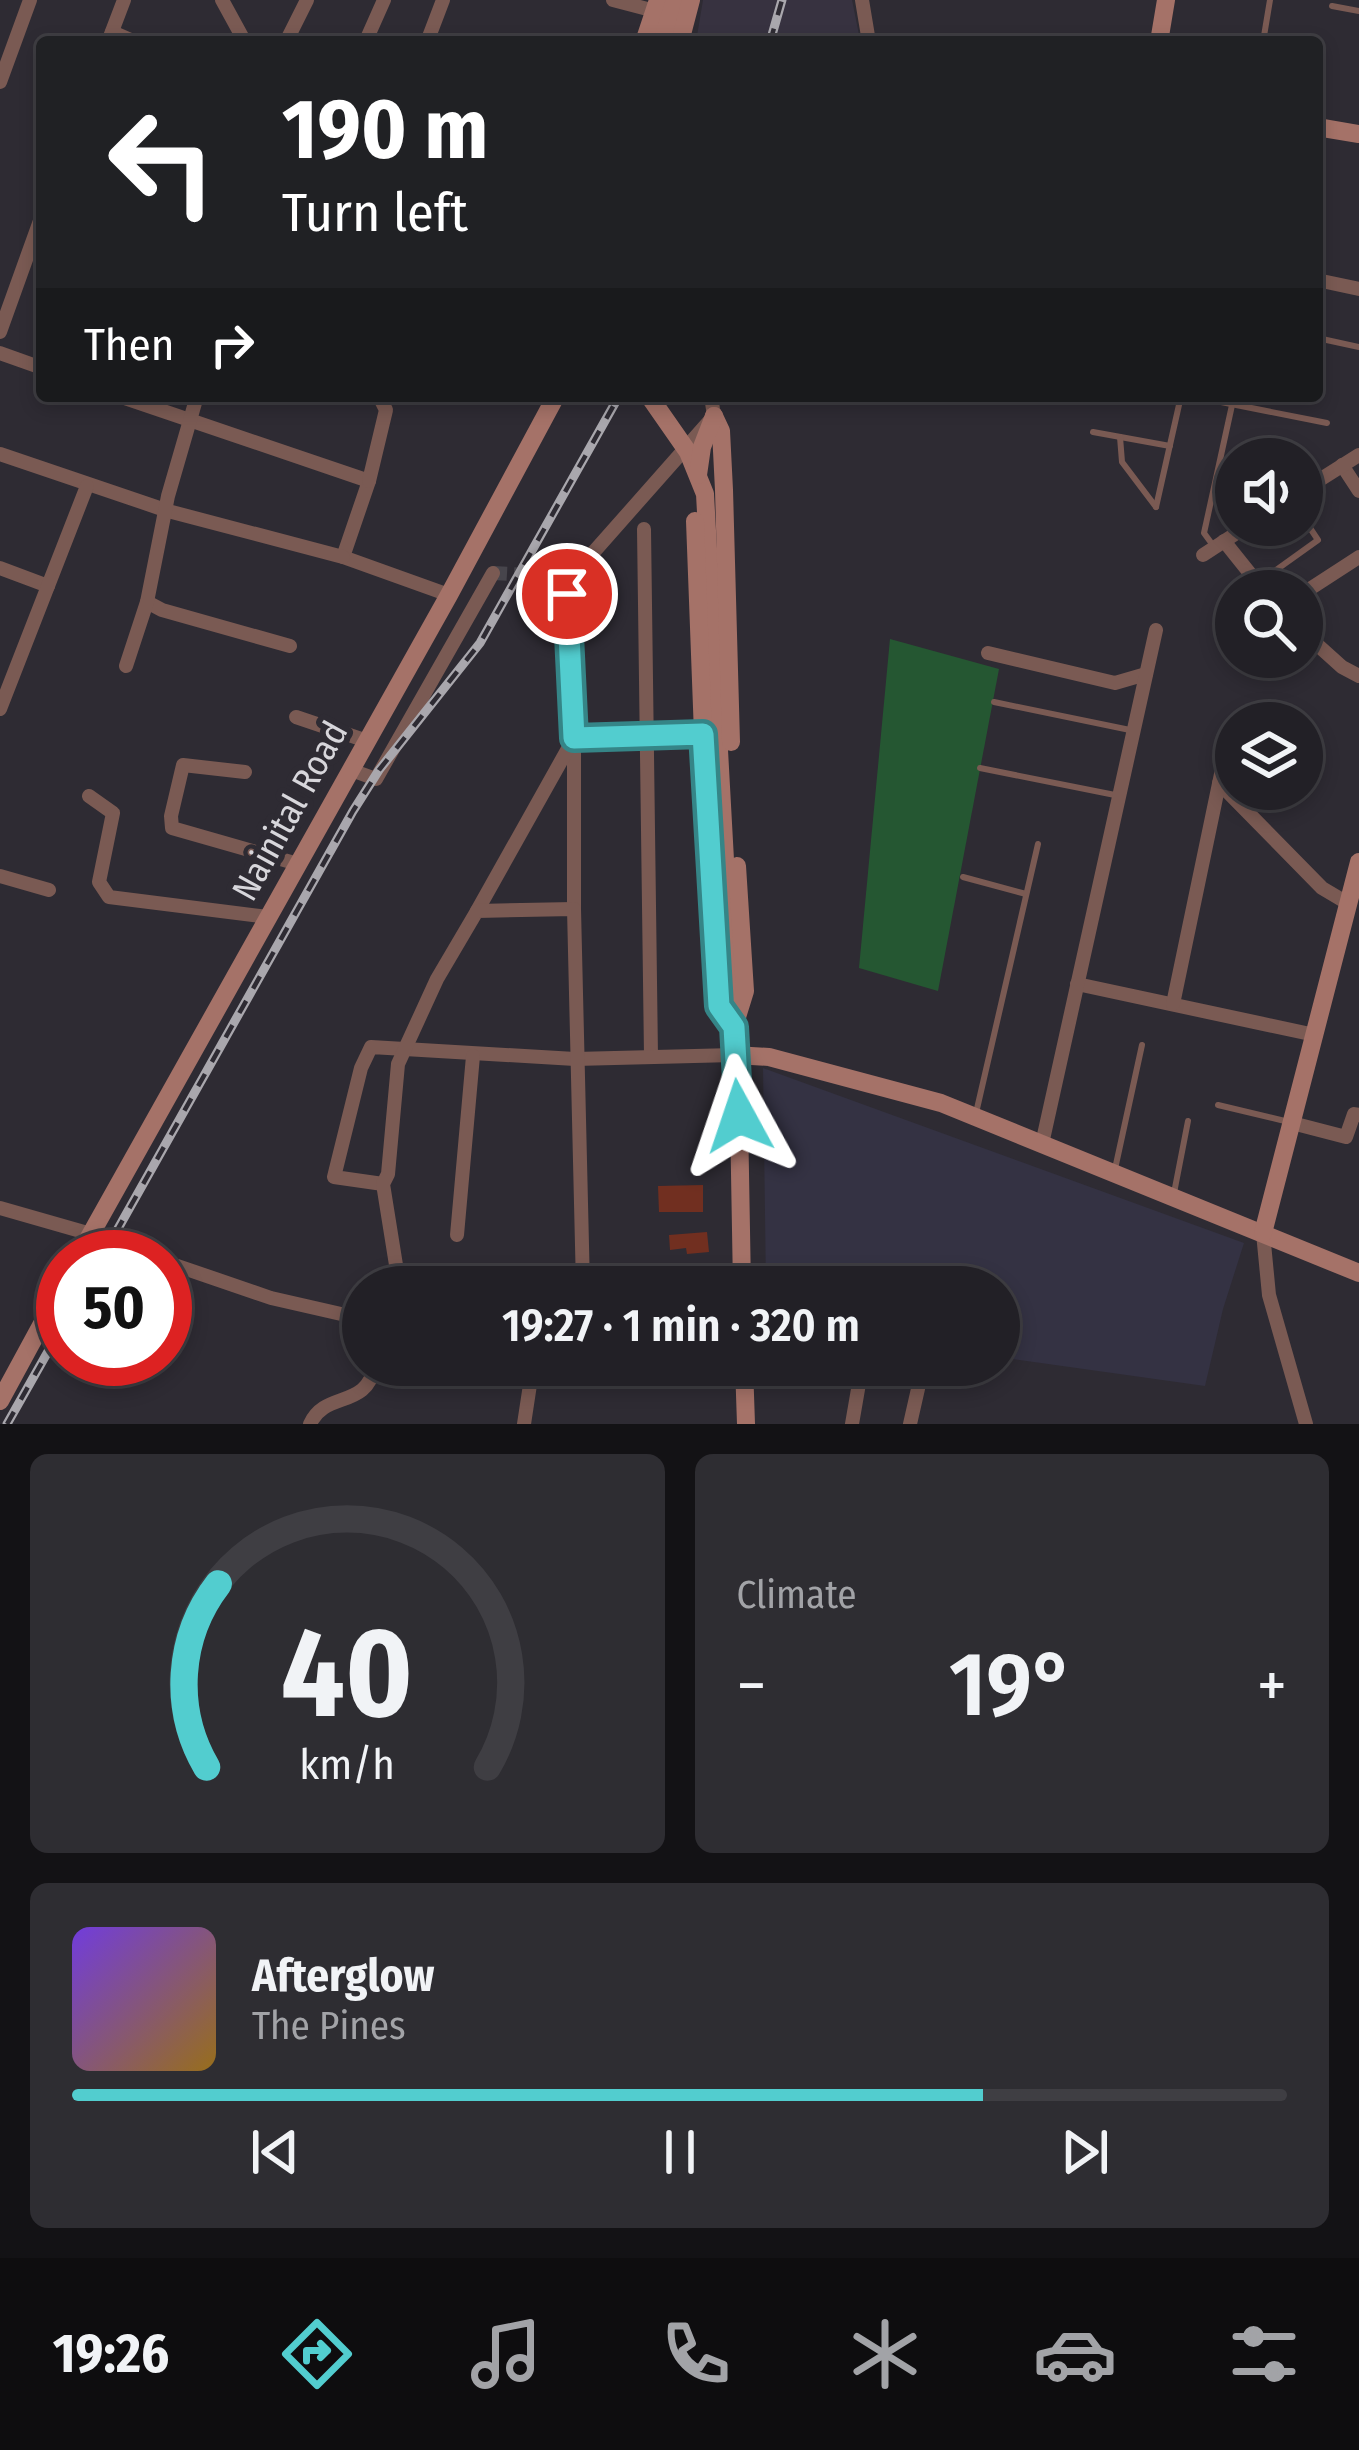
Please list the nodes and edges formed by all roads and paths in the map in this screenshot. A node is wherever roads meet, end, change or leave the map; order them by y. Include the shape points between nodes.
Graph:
1 (30, 0) edge
2 (124, 0) edge
3 (222, 0) edge
4 (307, 0) edge
5 (384, 0) edge
6 (442, 0) edge
7 (613, 0) edge
8 (675, 0) edge
9 (692, 0) edge
10 (862, 0) edge
11 (1166, 0) edge
12 (1270, 0) edge
13 (657, 6) edge
14 (1332, 6) dead end
15 (1359, 10) edge
16 (110, 36) edge
17 (242, 36) edge
18 (289, 36) edge
19 (368, 36) dead end
20 (430, 36) edge
21 (646, 36) edge
22 (664, 36) edge
23 (682, 36) edge
24 (868, 36) edge
25 (1160, 36) edge
26 (1264, 36) edge
27 (0, 82) edge
28 (1323, 128) edge
29 (1359, 134) edge
30 (36, 232) edge
31 (25, 263) junction
32 (36, 268) edge
33 (1323, 281) edge
34 (1359, 289) edge
35 (0, 332) edge
36 (1323, 339) edge
37 (1359, 347) edge
38 (0, 353) edge
39 (36, 366) edge
40 (136, 402) edge
41 (195, 402) edge
42 (382, 402) edge
43 (553, 402) edge
44 (653, 402) edge
45 (1180, 402) edge
46 (1233, 402) edge
47 (1241, 402) edge
48 (712, 406) edge
49 (188, 421) junction
50 (1327, 423) dead end
51 (1093, 431) dead end
52 (1120, 437) junction
53 (1170, 446) junction
54 (0, 454) edge
55 (1359, 454) edge
56 (1342, 465) junction
57 (1323, 477) edge
58 (369, 481) junction
59 (87, 486) junction
60 (1359, 491) edge
61 (168, 511) junction
62 (644, 529) dead end
63 (1217, 546) edge
64 (1311, 546) edge
65 (1214, 548) junction
66 (344, 557) junction
67 (1359, 557) edge
68 (0, 568) edge
69 (1241, 570) edge
70 (1282, 570) edge
71 (493, 572) dead end
72 (546, 576) tunnel mouth
73 (1323, 580) edge
74 (48, 586) junction
75 (567, 594) dead end
76 (449, 595) junction
77 (146, 602) junction
78 (1156, 630) dead end
79 (290, 646) dead end
80 (1323, 650) edge
81 (988, 653) dead end
82 (126, 666) dead end
83 (1146, 674) junction
84 (1359, 676) edge
85 (5, 679) edge
86 (994, 702) dead end
87 (0, 710) edge
88 (296, 717) dead end
89 (1133, 730) junction
90 (703, 734) junction
91 (648, 737) junction
92 (574, 738) junction
93 (368, 741) junction
94 (980, 768) dead end
95 (351, 770) junction
96 (244, 772) dead end
97 (89, 796) dead end
98 (1119, 796) junction
99 (1215, 802) edge
100 (1245, 810) edge
101 (1038, 844) dead end
102 (1359, 862) edge
103 (298, 864) junction
104 (0, 876) edge
105 (963, 877) dead end
106 (49, 890) dead end
107 (1026, 894) junction
108 (1349, 904) junction
109 (574, 908) junction
110 (476, 911) junction
111 (268, 917) junction
112 (1077, 984) junction
113 (1173, 1004) junction
114 (734, 1027) junction
115 (1315, 1035) junction
116 (1142, 1045) dead end
117 (407, 1048) junction
118 (734, 1055) junction
119 (473, 1056) junction
120 (651, 1057) junction
121 (575, 1059) junction
122 (1218, 1105) dead end
123 (1359, 1115) edge
124 (976, 1117) junction
125 (1188, 1121) dead end
126 (1292, 1123) junction
127 (1042, 1144) junction
128 (1114, 1173) junction
129 (383, 1184) junction
130 (1173, 1197) junction
131 (0, 1208) edge
132 (77, 1230) edge
133 (93, 1230) edge
134 (1263, 1233) junction
135 (457, 1235) dead end
136 (396, 1266) edge
137 (583, 1266) edge
138 (741, 1266) edge
139 (192, 1271) edge
140 (1359, 1273) edge
141 (342, 1314) edge
142 (36, 1334) edge
143 (368, 1386) edge
144 (530, 1386) edge
145 (744, 1386) edge
146 (0, 1400) edge
147 (310, 1424) edge
148 (524, 1424) edge
149 (746, 1424) edge
150 (852, 1424) edge
151 (910, 1424) edge
152 (1306, 1424) edge

1 - 27 street
2 - 16 street
3 - 17 street
4 - 18 street
5 - 19 street
6 - 20 street
7 - 13 street
8 - 22 street
9 - 23 street
10 - 24 street
11 - 25 street
12 - 26 lane
13 - 21 street
14 - 15 lane
28 - 29 street
30 - 31 street
31 - 32 street
31 - 35 street
33 - 34 street
36 - 37 lane
38 - 39 street
40 - 49 street
41 - 49 street
42 - 58 street
43 - 76 street, Nainital Road
44 - 114 street via 705,494
45 - 53 lane
46 - 65 lane via 1204,533
47 - 50 lane
48 - 72 street via 584,563
48 - 90 street via 694,496
48 - 114 street via 721,431 746,991
49 - 58 street
49 - 61 street
51 - 52 lane
52 - 53 lane
52 - 53 lane via 1122,462 1156,507
54 - 59 street
55 - 56 street
56 - 57 street
56 - 60 street
58 - 66 street
59 - 61 street
59 - 74 street
61 - 66 street
61 - 77 street
62 - 91 street
63 - 65 street
64 - 70 lane
65 - 69 street
66 - 76 street
67 - 73 street
68 - 74 street
71 - 95 street via 376,779
74 - 85 street
75 - 92 street
76 - 93 street, Nainital Road
77 - 79 street
77 - 82 street
78 - 83 street
80 - 84 street
81 - 83 street via 1115,683
83 - 89 street
85 - 87 street
86 - 89 lane
88 - 93 street
89 - 98 street
90 - 91 street
90 - 114 street via 719,1006
91 - 92 street
91 - 120 street
92 - 109 street
92 - 110 street
93 - 95 street, Nainital Road
94 - 98 lane
95 - 103 street, Nainital Road
96 - 103 street via 184,765 172,829
97 - 111 street via 113,813 99,882 109,897
98 - 112 street
99 - 113 street
100 - 108 street via 1322,888
101 - 107 lane
102 - 108 street
103 - 111 street, Nainital Road
104 - 106 street
105 - 107 lane
107 - 124 lane
108 - 115 street
109 - 110 street
109 - 121 street
110 - 117 street
111 - 133 street, Nainital Road
112 - 113 street
112 - 127 street
113 - 115 street
114 - 118 street
115 - 126 street
116 - 128 lane
117 - 119 street
117 - 129 street via 398,1064
117 - 129 street via 368,1049 334,1177
118 - 120 street
118 - 124 street via 769,1057
118 - 138 street
119 - 121 street
119 - 135 street
120 - 121 street
121 - 137 street
122 - 126 lane
123 - 126 street via 1346,1137
124 - 127 street
125 - 130 lane
126 - 134 street
127 - 128 street
128 - 130 street
129 - 136 street
130 - 134 street
131 - 132 street
134 - 140 street
134 - 152 street via 1269,1294
139 - 141 street
142 - 146 street
143 - 147 street via 320,1409
144 - 148 street
145 - 149 street
150 - 151 street via 861,1372 920,1380

